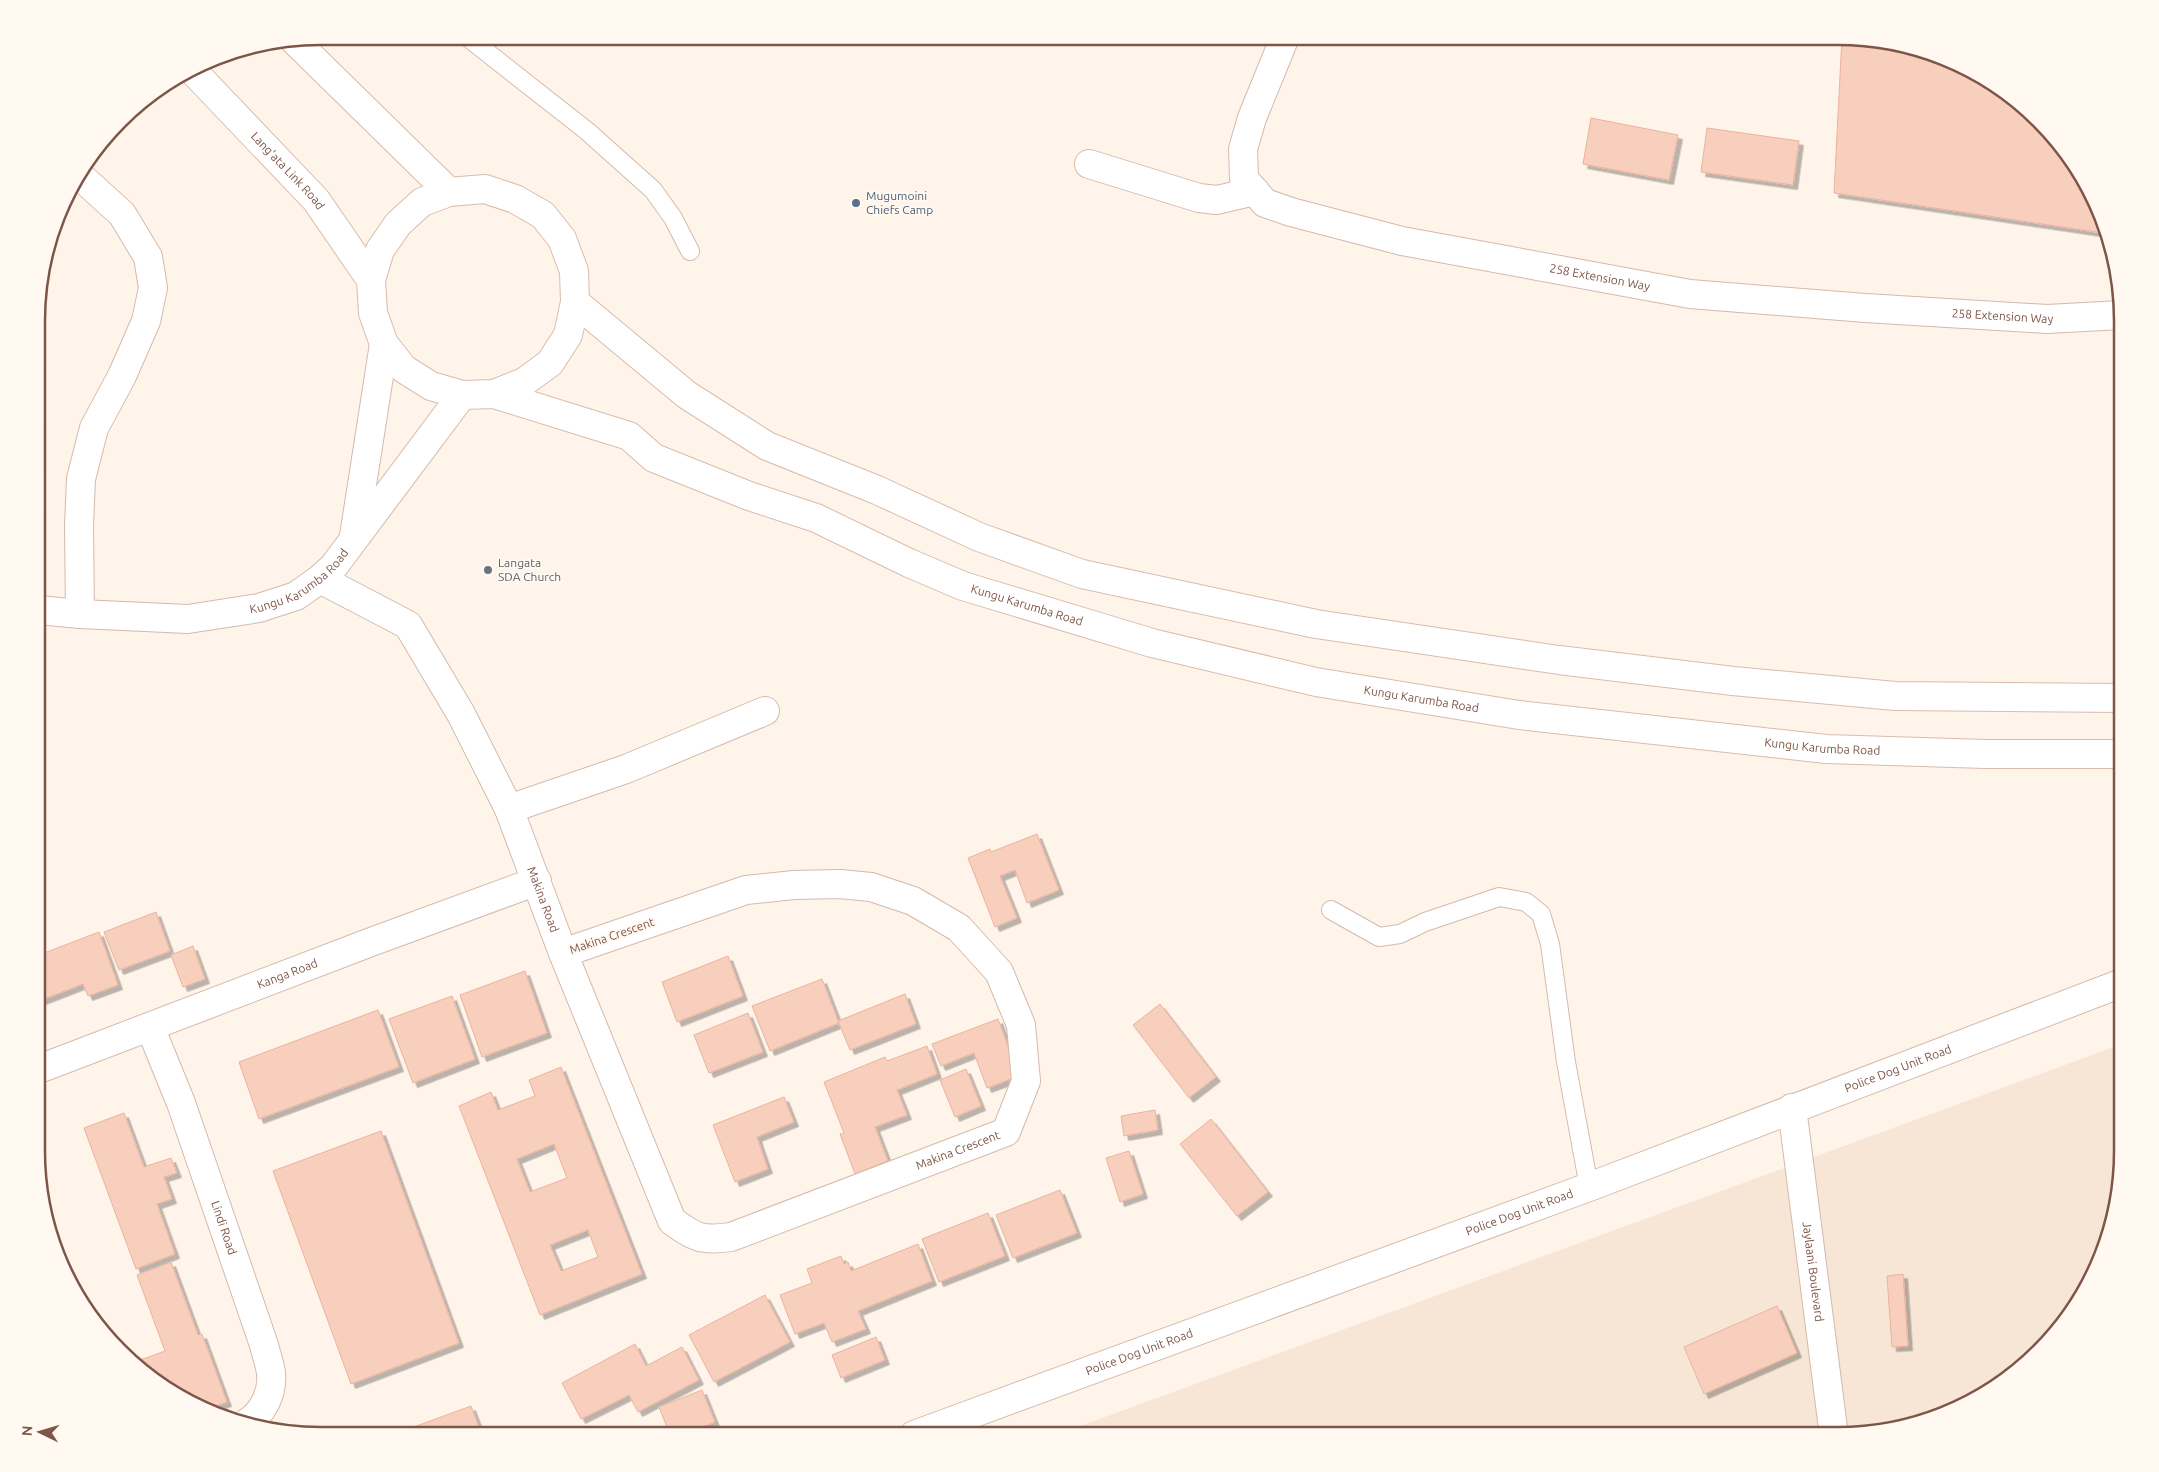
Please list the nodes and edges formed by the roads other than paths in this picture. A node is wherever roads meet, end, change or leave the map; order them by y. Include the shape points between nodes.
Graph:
1 (477, 45) edge
2 (1283, 45) edge
3 (299, 46) edge
4 (197, 75) edge
5 (1090, 164) dead end
6 (84, 180) edge
7 (1255, 191) junction
8 (449, 192) junction
9 (690, 251) dead end
10 (371, 280) junction
11 (576, 302) junction
12 (2114, 315) edge
13 (384, 344) junction
14 (494, 394) junction
15 (462, 395) junction
16 (353, 540) junction
17 (320, 580) junction
18 (45, 611) edge
19 (80, 614) junction
20 (2114, 698) edge
21 (765, 711) dead end
22 (2114, 754) edge
23 (509, 809) junction
24 (537, 881) junction
25 (1330, 910) dead end
26 (563, 953) junction
27 (2114, 986) edge
28 (150, 1027) junction
29 (45, 1067) edge
30 (1792, 1108) junction
31 (1589, 1187) junction
32 (783, 1216) joint
33 (254, 1419) edge
34 (936, 1427) edge
35 (1833, 1427) edge

1 - 9 lane via 587,131 653,190 673,218
2 - 7 street, 258 Extension Way via 1252,118 1243,149 1244,179
3 - 8 street
4 - 10 street, Lang'ata Link Road via 316,200
5 - 7 street via 1199,198 1217,200
6 - 19 street via 122,214 148,257 153,288 143,328 94,428 82,479
7 - 12 street, 258 Extension Way via 1265,203 1291,212 1402,241 1690,294 2048,319
8 - 10 street via 422,202 398,224 380,250
8 - 11 street via 484,189 515,199 543,215 562,239 574,271
10 - 13 street via 373,313
11 - 14 street via 568,334 550,363 524,382
11 - 20 street via 687,395 766,446 878,490 979,537 1082,574 1316,624 1733,682 1895,696
13 - 15 street via 404,369 431,386
13 - 16 street, Kungu Karumba Road
14 - 15 street
14 - 22 street, Kungu Karumba Road via 629,436 654,458 749,496 816,518 963,586 1152,643 1316,682 1519,715 1826,749
15 - 16 street
16 - 17 street, Kungu Karumba Road
17 - 19 street, Kungu Karumba Road via 296,596 259,608 188,619
17 - 23 street, Makina Road via 408,625 461,714
18 - 19 street, Kungu Karumba Road
21 - 23 street via 626,769
23 - 24 street, Makina Road
24 - 26 street, Makina Road
24 - 28 street, Kanga Road
25 - 31 lane via 1379,937 1400,934 1499,897 1526,902 1541,914 1550,944
26 - 32 street, Makina Road via 672,1221 692,1235 710,1240 731,1236
26 - 32 street, Makina Crescent via 746,890 840,884 871,887 913,901 959,928 999,972 1021,1025 1026,1081 1006,1132
27 - 30 street, Police Dog Unit Road
28 - 29 street, Kanga Road
28 - 33 street, Lindi Road via 181,1103 264,1346 271,1373 267,1402
30 - 31 street, Police Dog Unit Road
30 - 35 street, Jaylaani Boulevard
31 - 34 street, Police Dog Unit Road

